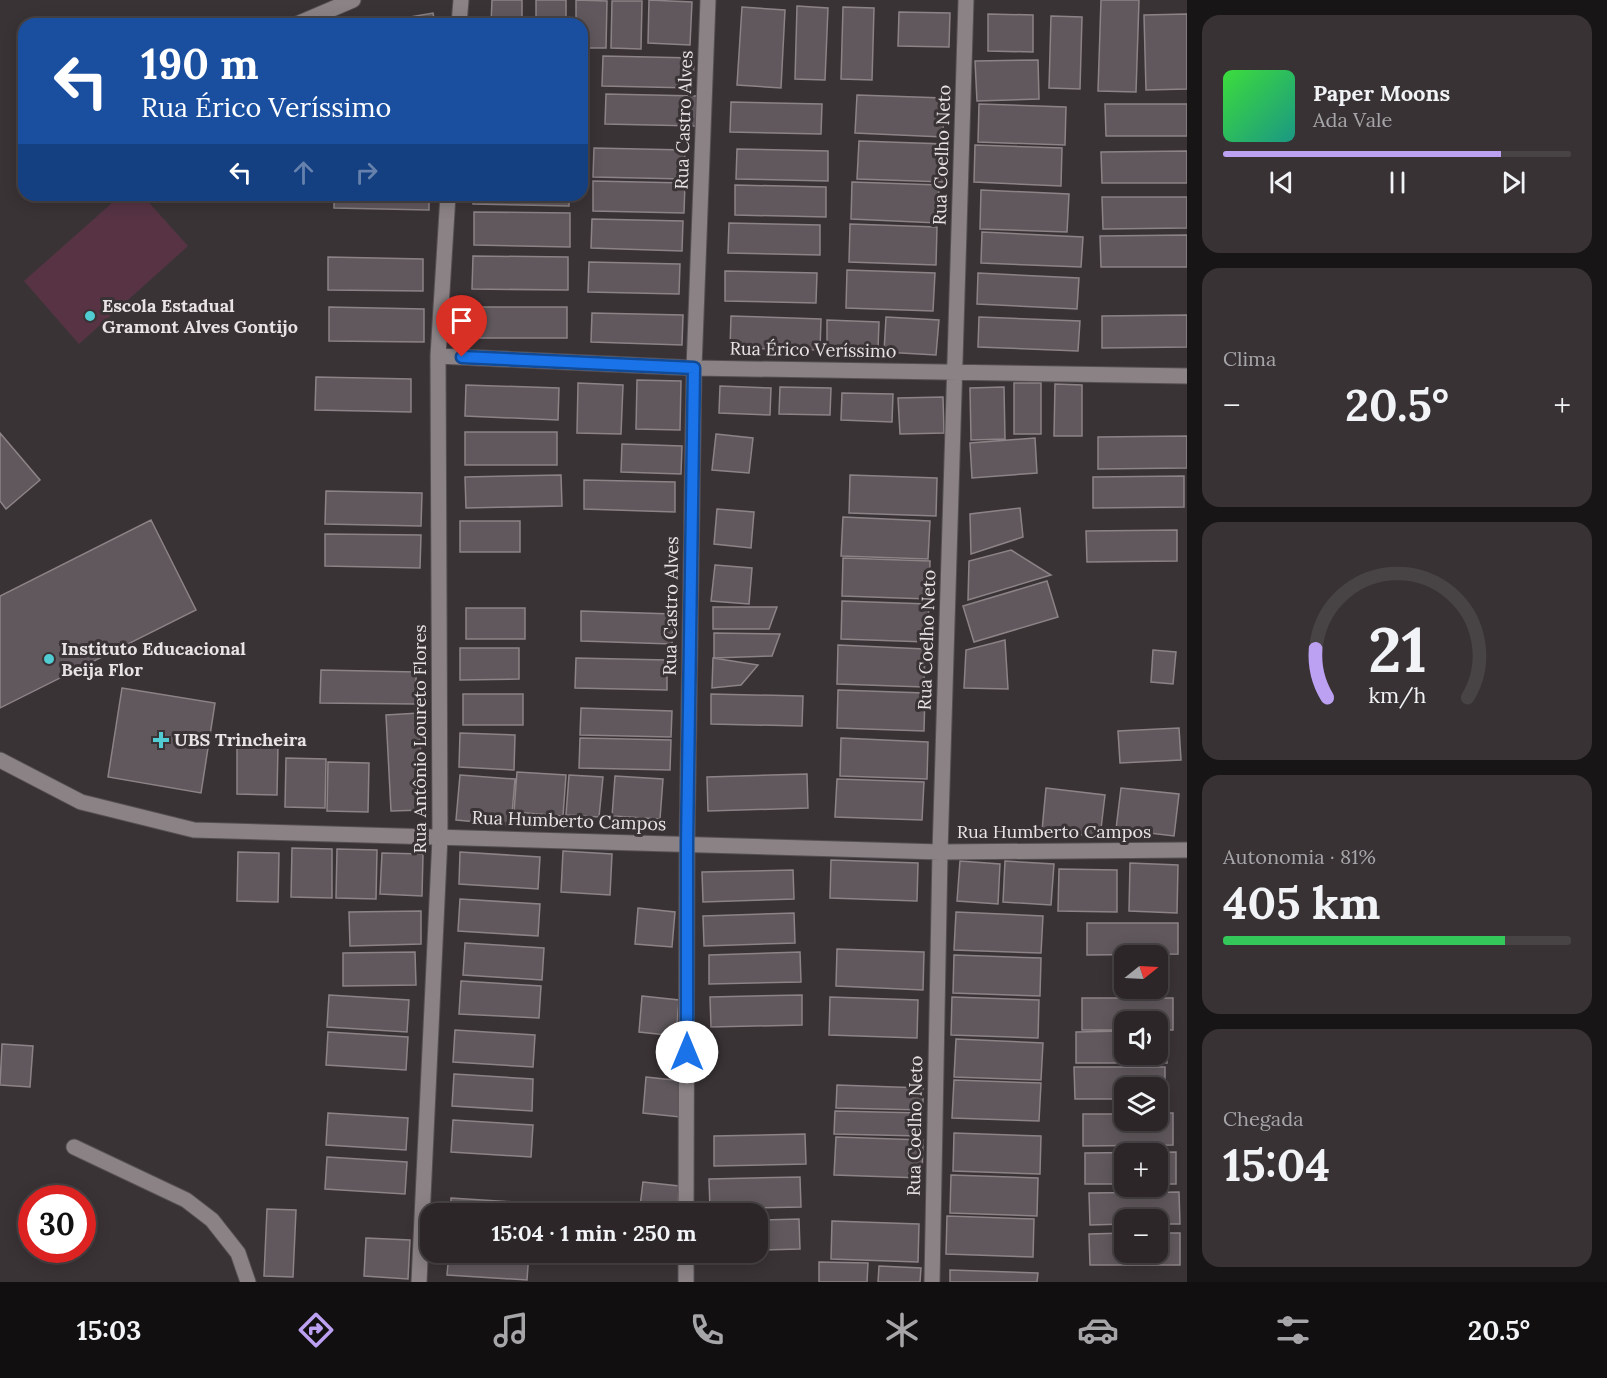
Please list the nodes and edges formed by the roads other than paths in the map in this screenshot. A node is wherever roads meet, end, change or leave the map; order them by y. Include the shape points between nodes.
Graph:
1 (353, 0) edge
2 (461, 0) edge
3 (708, 0) edge
4 (966, 0) edge
5 (311, 18) edge
6 (460, 18) edge
7 (448, 201) edge
8 (438, 356) junction
9 (694, 368) junction
10 (956, 371) junction
11 (1187, 376) edge
12 (0, 760) edge
13 (440, 837) junction
14 (687, 844) junction
15 (1187, 850) edge
16 (940, 852) junction
17 (74, 1148) dead end
18 (686, 1203) edge
19 (686, 1263) edge
20 (248, 1282) edge
21 (419, 1282) edge
22 (686, 1282) edge
23 (932, 1282) edge

1 - 5 street
2 - 6 street
3 - 9 street, Rua Castro Alves
4 - 10 street, Rua Coelho Neto
7 - 8 street, Rua Antônio Loureto Flores
8 - 9 street, Rua Érico Veríssimo
8 - 13 street, Rua Antônio Loureto Flores
9 - 10 street, Rua Érico Veríssimo
9 - 14 street, Rua Castro Alves
10 - 11 street, Rua Érico Veríssimo
10 - 16 street, Rua Coelho Neto
12 - 13 street, Rua Humberto Campos via 81,802 194,831
13 - 14 street, Rua Humberto Campos
13 - 21 street, Rua Antônio Loureto Flores
14 - 16 street, Rua Humberto Campos
14 - 18 street, Rua Castro Alves
15 - 16 street, Rua Humberto Campos
16 - 23 street, Rua Coelho Neto
17 - 20 street via 186,1200 203,1213 238,1253
19 - 22 street

